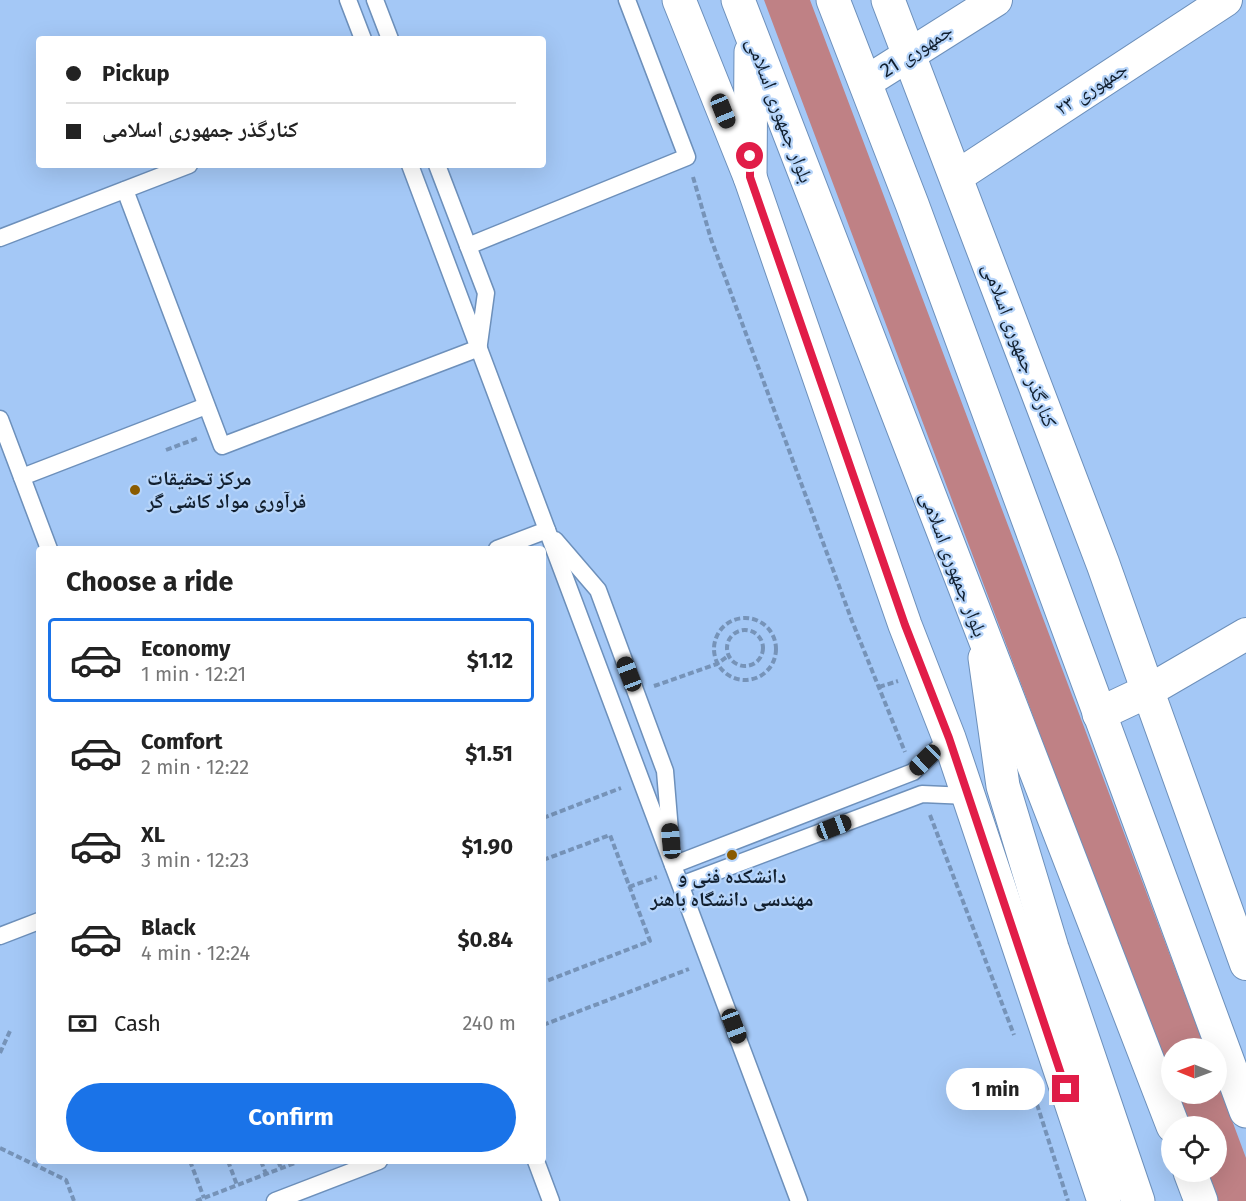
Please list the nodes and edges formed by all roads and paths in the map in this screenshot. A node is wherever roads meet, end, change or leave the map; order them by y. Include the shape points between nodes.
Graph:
1 (348, 0) edge
2 (375, 0) edge
3 (627, 0) edge
4 (679, 0) edge
5 (738, 0) edge
6 (833, 0) edge
7 (888, 0) edge
8 (1226, 0) edge
9 (992, 1) edge
10 (751, 33) junction
11 (362, 36) edge
12 (389, 36) edge
13 (908, 54) junction
14 (867, 82) junction
15 (687, 157) junction
16 (181, 168) edge
17 (411, 168) edge
18 (439, 168) edge
19 (750, 177) junction
20 (956, 177) junction
21 (125, 190) junction
22 (0, 238) edge
23 (468, 246) junction
24 (479, 348) junction
25 (206, 406) junction
26 (0, 419) edge
27 (216, 431) junction
28 (166, 450) dead end
29 (22, 477) junction
30 (547, 530) junction
31 (48, 546) edge
32 (505, 546) edge
33 (1246, 634) edge
34 (982, 638) junction
35 (728, 656) junction
36 (717, 664) junction
37 (1148, 691) junction
38 (636, 692) junction
39 (1099, 714) junction
40 (949, 738) junction
41 (913, 772) junction
42 (641, 780) junction
43 (922, 794) junction
44 (968, 796) junction
45 (546, 817) edge
46 (546, 859) edge
47 (673, 865) junction
48 (681, 885) junction
49 (36, 922) edge
50 (0, 936) edge
51 (709, 961) junction
52 (1246, 964) edge
53 (546, 981) edge
54 (546, 1024) edge
55 (10, 1031) dead end
56 (1018, 1045) dead end
57 (0, 1053) edge
58 (1025, 1067) dead end
59 (1246, 1111) edge
60 (1169, 1116) edge
61 (0, 1148) edge
62 (191, 1164) edge
63 (229, 1164) edge
64 (262, 1164) edge
65 (280, 1164) edge
66 (292, 1164) edge
67 (371, 1164) edge
68 (537, 1164) edge
69 (281, 1168) junction
70 (266, 1174) junction
71 (1194, 1182) edge
72 (237, 1185) junction
73 (204, 1198) junction
74 (74, 1201) edge
75 (196, 1201) edge
76 (275, 1201) edge
77 (551, 1201) edge
78 (800, 1201) edge
79 (1068, 1201) edge
80 (1104, 1201) edge
81 (1138, 1201) edge
82 (1201, 1201) edge

1 - 11 lane
2 - 12 lane
3 - 15 lane
4 - 19 main road
5 - 10 main road, بلوار جمهوری اسلامی
6 - 14 main road
7 - 13 main road, کنارگذر جمهوری اسلامی
8 - 20 street, ۲۳ جمهوری
9 - 13 street, جمهوری 21
10 - 19 main road
10 - 34 main road, بلوار جمهوری اسلامی
13 - 14 street, جمهوری 21
13 - 20 main road, کنارگذر جمهوری اسلامی
14 - 39 main road
15 - 23 lane
15 - 41 path via 715,250 852,621
16 - 21 lane
17 - 24 lane
18 - 23 lane
19 - 40 main road via 905,625
20 - 37 main road, کنارگذر جمهوری اسلامی
21 - 22 lane
21 - 25 lane
23 - 24 lane via 486,293
24 - 27 lane via 222,446
24 - 30 lane
25 - 27 lane
25 - 29 lane
26 - 29 lane
27 - 28 path
29 - 31 lane
30 - 32 lane
30 - 38 lane via 598,590
30 - 42 lane
33 - 37 street
34 - 60 main road, بلوار جمهوری اسلامی
34 - 81 main road via 1003,786 1052,948
35 - 35 path via 736,665 753,665 763,652 761,640 753,632 736,632 727,645
35 - 36 path
36 - 36 path via 735,678 758,677 774,660 774,636 758,620 735,619 721,627 714,641
36 - 38 path
37 - 39 main road
37 - 52 street
38 - 47 lane via 665,771
39 - 59 main road
40 - 41 lane
40 - 44 main road
41 - 47 lane
42 - 45 path
42 - 47 lane
43 - 44 lane
43 - 48 lane
43 - 56 path
44 - 80 main road
46 - 53 path via 610,835 650,941
47 - 48 lane
48 - 51 lane
49 - 50 lane
51 - 54 path
51 - 78 lane
55 - 57 path
58 - 79 path
61 - 74 path via 66,1180
62 - 73 path
63 - 72 path
64 - 70 path
65 - 69 path
66 - 69 path
67 - 76 lane
68 - 77 lane
69 - 70 path
70 - 72 path
71 - 82 main road
72 - 73 path
73 - 75 path

